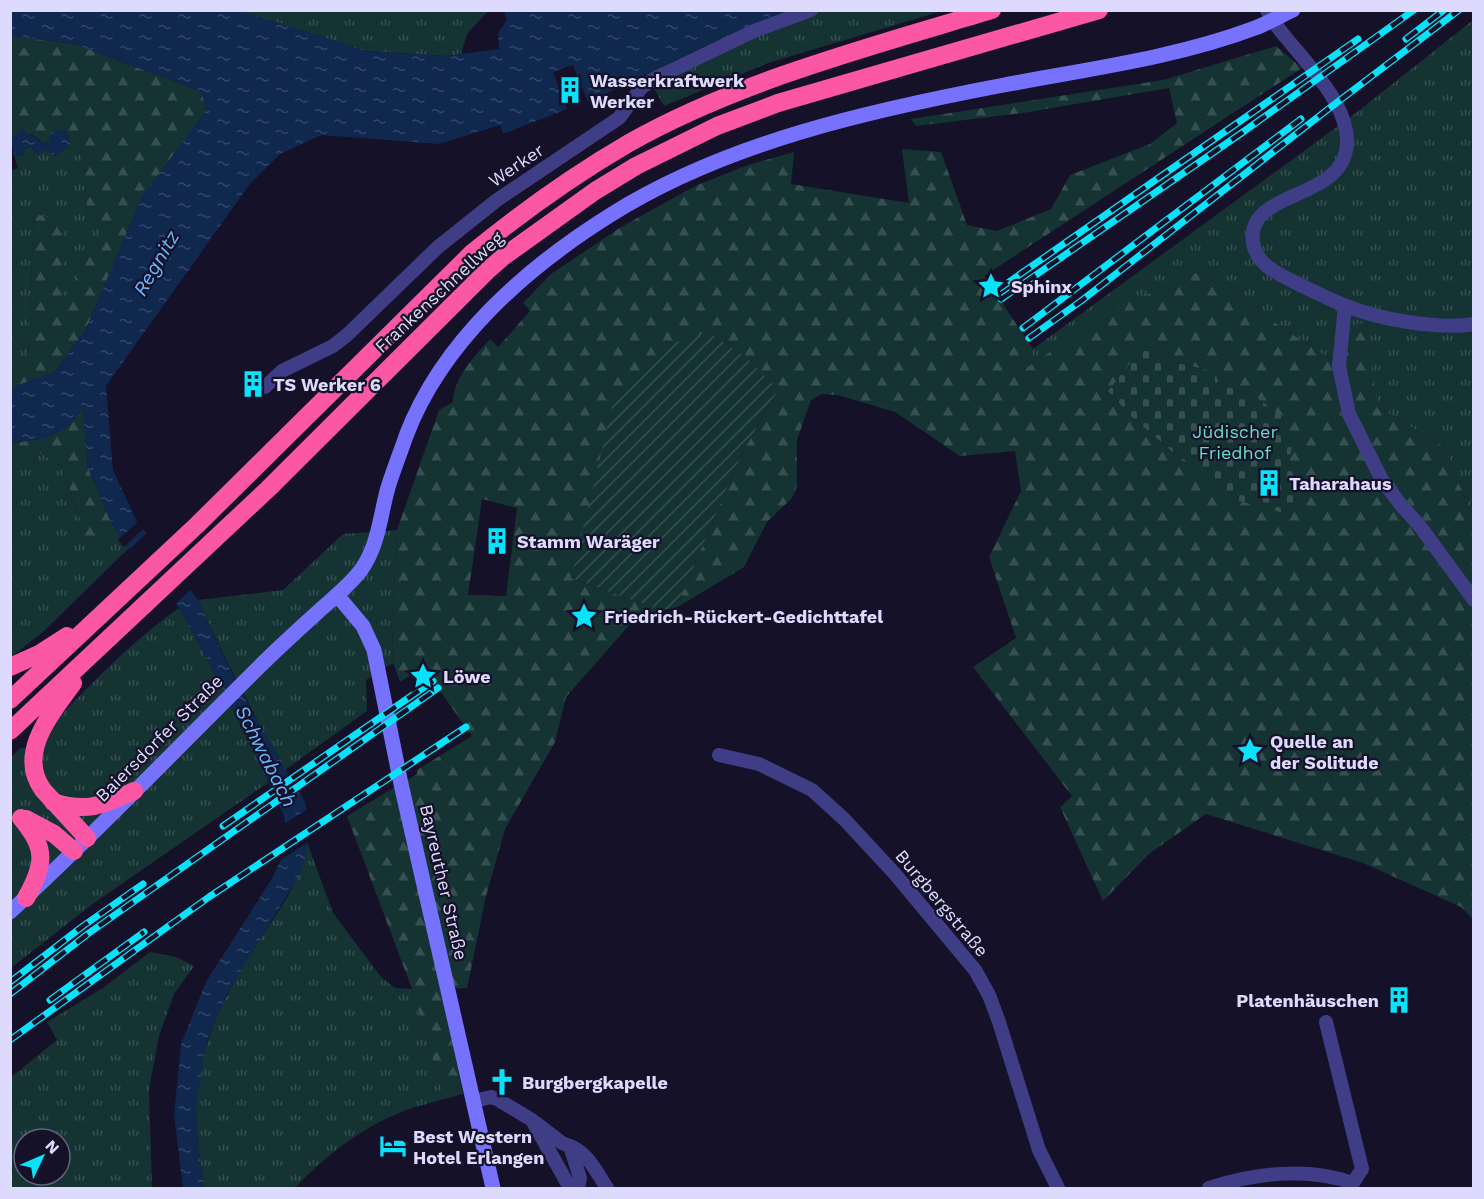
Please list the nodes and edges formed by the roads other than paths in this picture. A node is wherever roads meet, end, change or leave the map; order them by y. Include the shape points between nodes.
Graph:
1 (811, 10) edge
2 (992, 10) edge
3 (1099, 10) edge
4 (1293, 10) edge
5 (1269, 15) edge
6 (1345, 306) junction
7 (1473, 324) edge
8 (265, 387) dead end
9 (337, 594) junction
10 (1473, 600) edge
11 (100, 617) junction
12 (90, 656) junction
13 (10, 667) edge
14 (10, 700) edge
15 (10, 731) edge
16 (719, 755) dead end
17 (134, 791) junction
18 (53, 802) junction
19 (16, 816) edge
20 (87, 838) junction
21 (74, 851) junction
22 (26, 898) junction
23 (10, 912) edge
24 (1326, 1022) dead end
25 (474, 1101) junction
26 (532, 1120) junction
27 (570, 1146) junction
28 (493, 1188) edge
29 (570, 1188) edge
30 (578, 1188) edge
31 (607, 1188) edge
32 (1058, 1188) edge
33 (1209, 1188) edge

1 - 8 street, Werker via 754,31 654,79 641,88 619,118 497,200 438,247 347,335 282,371
2 - 11 highway, Frankenschnellweg via 773,79 682,117 565,183 472,253
3 - 12 highway, Frankenschnellweg via 778,103 717,126 636,166 566,210 503,257 448,308 314,445
4 - 5 main road, Baiersdorfer Straße
5 - 6 street via 1336,102 1345,122 1347,142 1341,164 1325,182 1284,200 1262,215 1254,228 1253,243 1266,266
5 - 9 main road, Baiersdorfer Straße via 1208,43 821,127 707,165 612,214 558,251 514,288 478,324 446,365 408,431 372,550 360,572
6 - 7 street via 1428,325
6 - 10 street via 1339,366 1349,414 1382,480
9 - 17 main road, Baiersdorfer Straße
9 - 25 main road, Bayreuther Straße via 363,626 374,650
11 - 13 highway
11 - 14 highway, Frankenschnellweg
12 - 15 highway, Frankenschnellweg
12 - 18 highway via 47,722 33,755 37,782
16 - 32 street, Burgbergstraße via 759,764 812,790 882,860 975,970 989,995 1039,1150
17 - 18 highway via 94,807 68,807
17 - 20 main road, Baiersdorfer Straße
18 - 20 highway
19 - 21 highway via 38,824
19 - 22 highway via 34,833 39,844 39,870
20 - 21 main road, Baiersdorfer Straße
21 - 22 main road, Baiersdorfer Straße
22 - 23 main road, Baiersdorfer Straße
24 - 33 street via 1362,1169 1353,1184 1306,1173 1254,1177
25 - 26 street via 491,1097
25 - 28 main road, Bayreuther Straße
26 - 27 street
26 - 29 street
27 - 30 street via 580,1178
27 - 31 street via 578,1149

